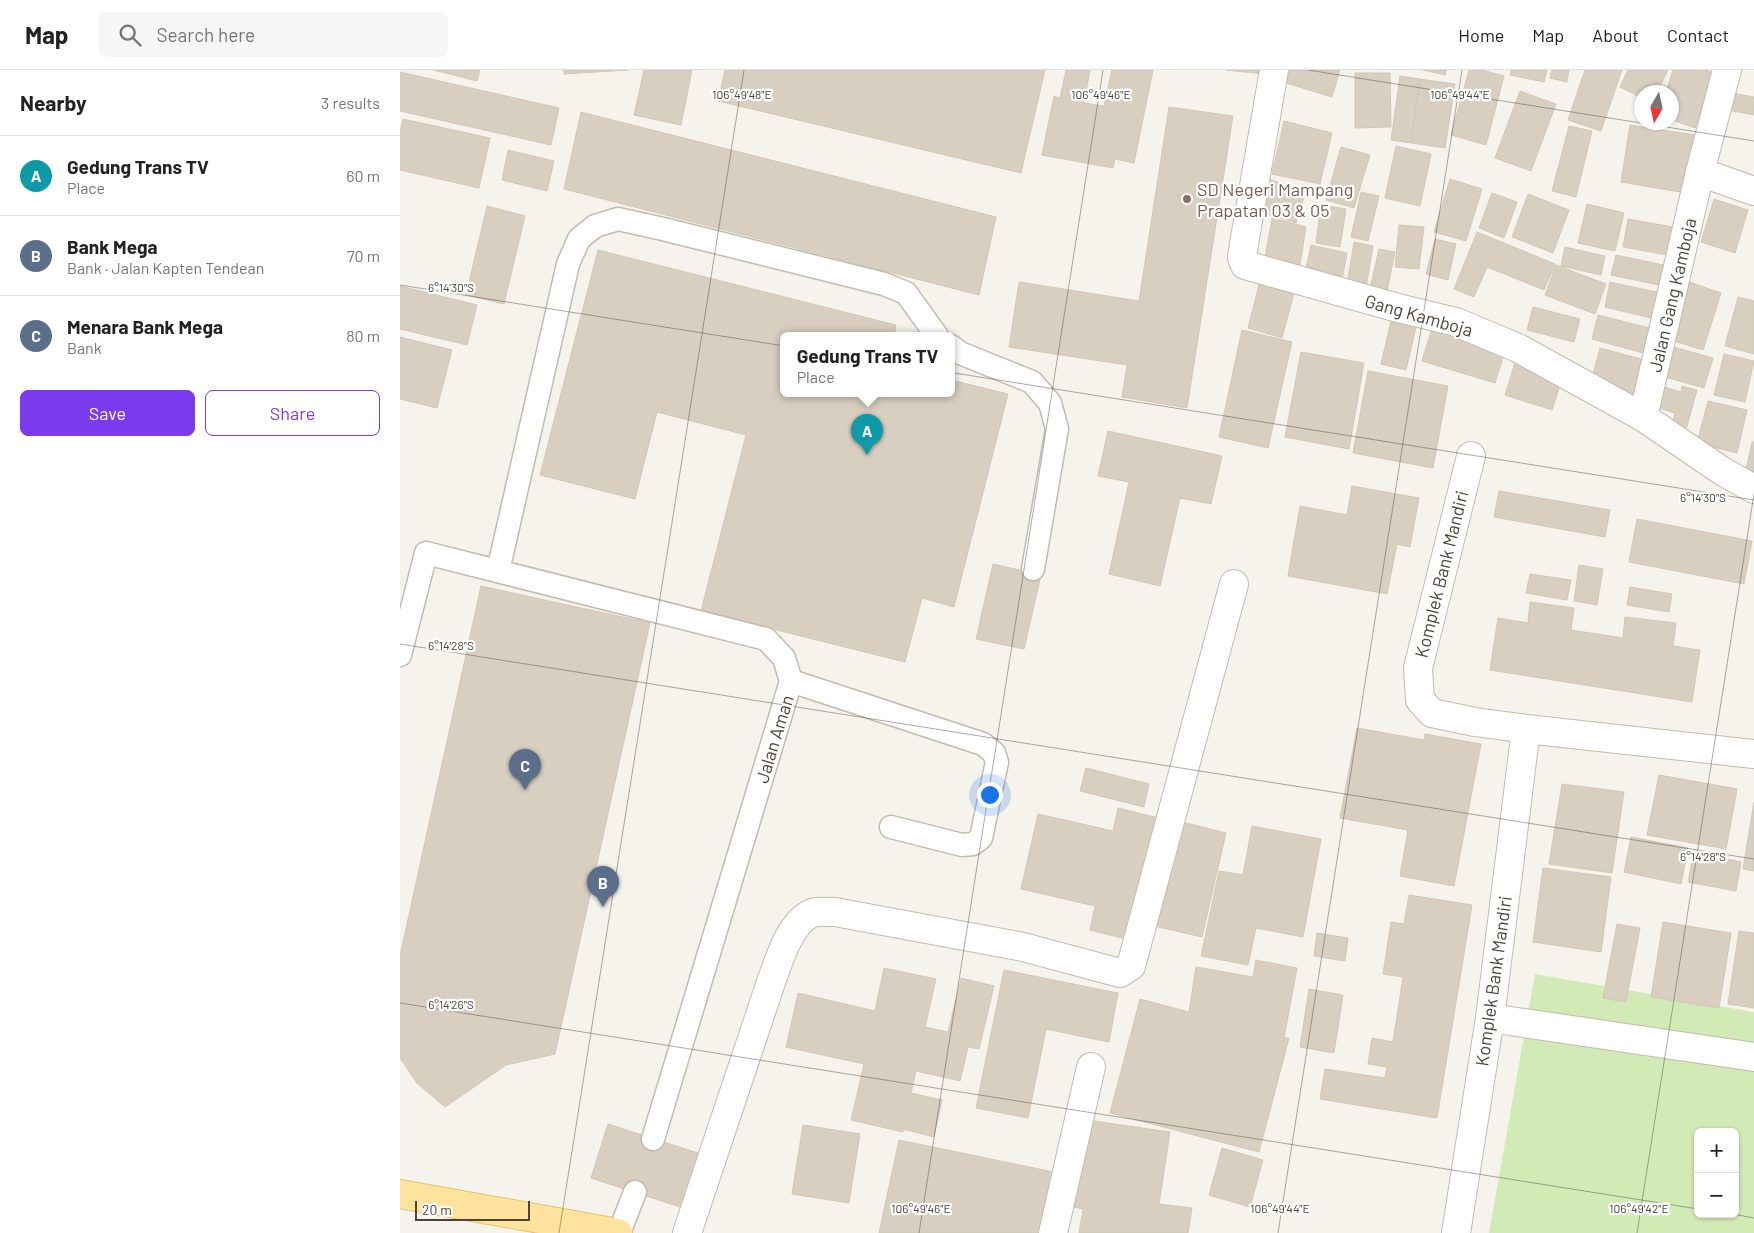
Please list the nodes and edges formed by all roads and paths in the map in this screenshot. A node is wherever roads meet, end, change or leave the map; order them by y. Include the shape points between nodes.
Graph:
1 (1274, 70) edge
2 (1727, 70) edge
3 (1700, 172) junction
4 (1754, 191) edge
5 (933, 332) edge
6 (955, 349) edge
7 (1643, 417) junction
8 (1471, 456) dead end
9 (1754, 489) edge
10 (1032, 569) dead end
11 (498, 571) junction
12 (1234, 584) dead end
13 (400, 655) edge
14 (791, 681) junction
15 (1526, 729) junction
16 (1754, 754) edge
17 (891, 827) dead end
18 (1490, 1018) junction
19 (1754, 1057) edge
20 (1091, 1067) dead end
21 (653, 1138) dead end
22 (635, 1192) dead end
23 (400, 1194) edge
24 (618, 1233) edge
25 (687, 1233) edge
26 (1053, 1233) edge
27 (1456, 1233) edge

1 - 7 street, Gang Kamboja via 1244,244 1242,258 1245,265 1456,322 1518,348
2 - 3 street, Jalan Gang Kamboja
3 - 4 street
3 - 7 street, Jalan Gang Kamboja
5 - 11 lane via 906,293 884,284 618,219 595,226 579,239 568,264
6 - 10 lane via 1032,382 1050,403 1057,429
7 - 9 street, Gang Kamboja
8 - 15 street, Komplek Bank Mandiri via 1418,668 1420,700 1432,713
11 - 13 lane, Jalan Aman via 426,553
11 - 14 lane, Jalan Aman via 766,639 784,658
12 - 25 street via 1131,966 1120,973 1023,947 835,912 813,912 800,920 786,942
14 - 17 lane via 984,744 994,753 997,762 981,838 974,844 962,845
14 - 21 lane, Jalan Aman
15 - 16 street, Komplek Bank Mandiri
15 - 18 street, Komplek Bank Mandiri
18 - 19 street
18 - 27 street, Komplek Bank Mandiri
20 - 26 street
22 - 24 lane
23 - 24 main road

